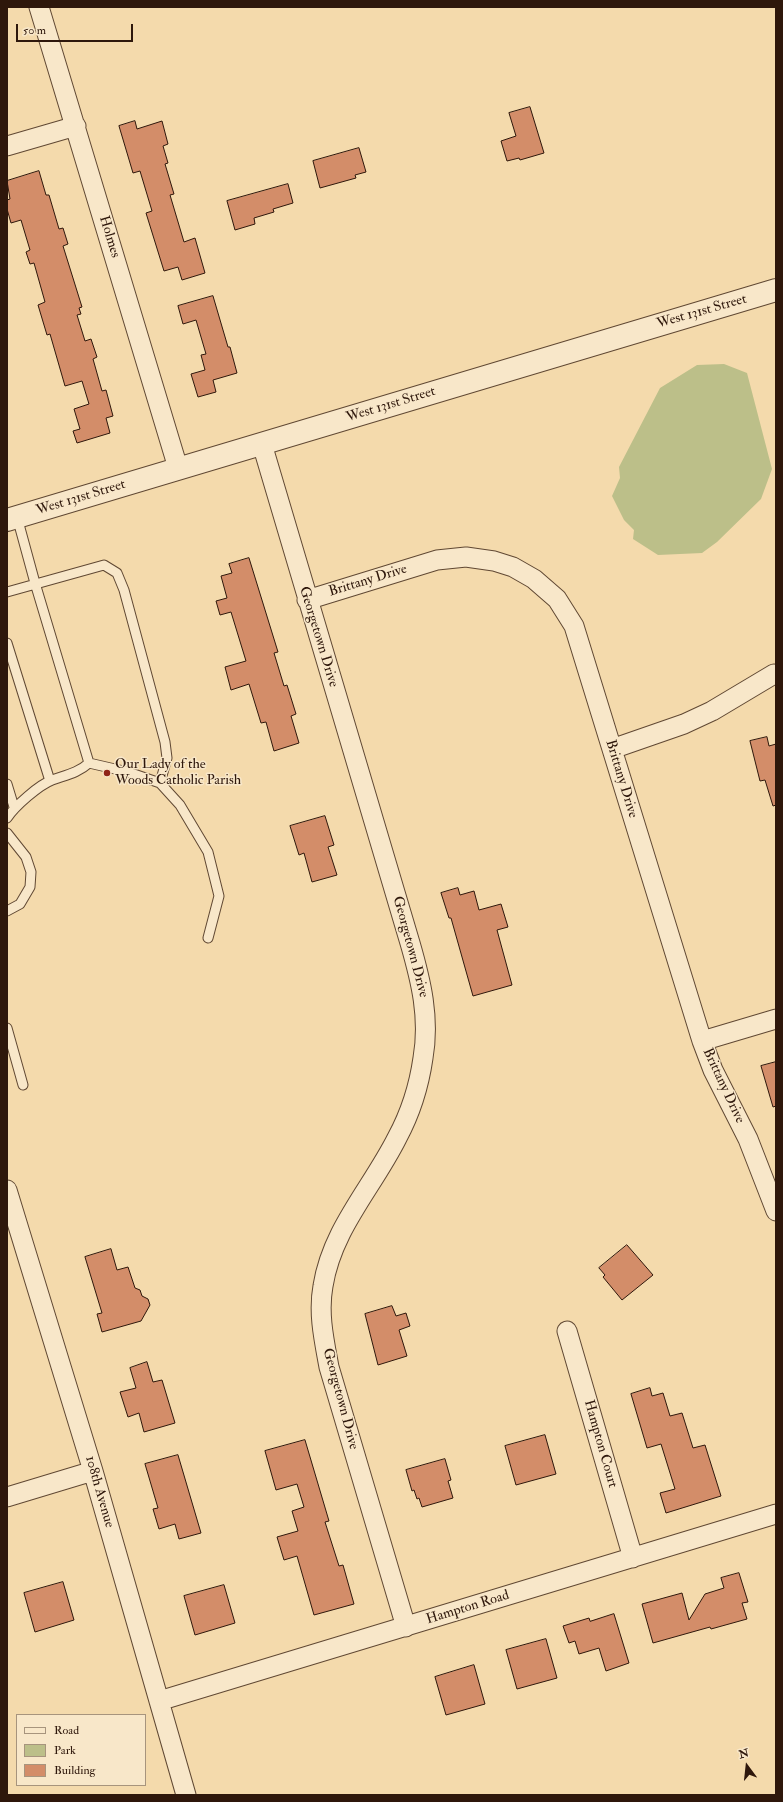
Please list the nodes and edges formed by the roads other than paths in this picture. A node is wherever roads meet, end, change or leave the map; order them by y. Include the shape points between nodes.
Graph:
1 (39, 7) edge
2 (76, 126) junction
3 (7, 146) edge
4 (776, 290) edge
5 (262, 444) junction
6 (178, 468) junction
7 (12, 519) edge
8 (35, 583) junction
9 (7, 592) edge
10 (307, 600) junction
11 (7, 643) edge
12 (774, 674) dead end
13 (612, 748) junction
14 (89, 763) junction
15 (50, 780) junction
16 (160, 783) junction
17 (7, 784) edge
18 (14, 807) junction
19 (7, 818) edge
20 (7, 833) edge
21 (7, 912) edge
22 (208, 938) dead end
23 (776, 1019) edge
24 (7, 1028) edge
25 (702, 1041) junction
26 (23, 1085) dead end
27 (7, 1190) edge
28 (776, 1211) edge
29 (568, 1331) dead end
30 (94, 1471) junction
31 (7, 1497) edge
32 (776, 1514) edge
33 (633, 1558) junction
34 (406, 1627) junction
35 (159, 1701) junction
36 (186, 1795) edge

1 - 2 street, Holmes
2 - 3 street
2 - 6 street, Holmes
4 - 5 street, West 131st Street
5 - 6 street, West 131st Street
5 - 10 street, Georgetown Drive
6 - 7 street, West 131st Street
7 - 8 lane
8 - 9 lane
8 - 14 lane
8 - 16 lane via 104,564 117,573 166,742 167,758
10 - 13 street, Brittany Drive via 437,560 466,557 513,567 534,578 557,599 574,626
10 - 34 street, Georgetown Drive via 410,942 425,1006 424,1058 408,1115 397,1139 337,1240 326,1271 321,1303 329,1367
11 - 15 lane
12 - 13 street via 712,711 684,724
13 - 25 street, Brittany Drive
14 - 15 lane via 81,771
14 - 16 lane
15 - 18 lane
16 - 22 lane via 180,805 208,852 219,896
17 - 18 lane
18 - 19 lane
20 - 21 lane via 26,857 30,872 30,887 20,904
23 - 25 street
24 - 26 lane
25 - 28 street, Brittany Drive via 713,1070 748,1139
27 - 30 street, 108th Avenue
29 - 33 street, Hampton Court
30 - 31 street
30 - 35 street, 108th Avenue
32 - 33 street, Hampton Road
33 - 34 street, Hampton Road
34 - 35 street, Hampton Road
35 - 36 street, 108th Avenue

